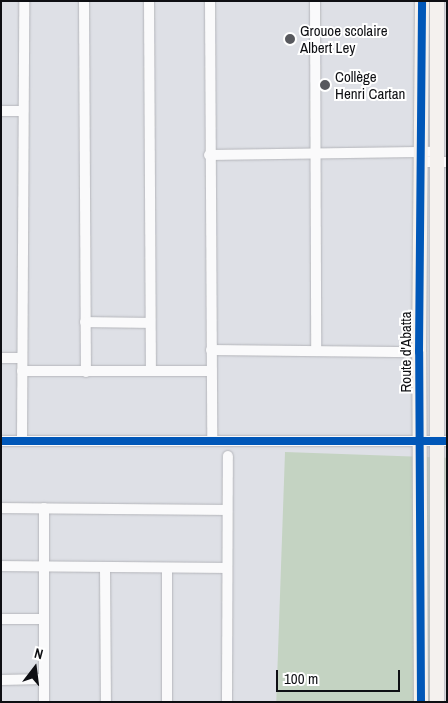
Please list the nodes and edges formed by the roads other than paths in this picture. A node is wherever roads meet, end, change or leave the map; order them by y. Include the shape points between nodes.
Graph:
1 (24, 1) edge
2 (84, 1) edge
3 (148, 1) edge
4 (210, 1) edge
5 (315, 1) edge
6 (422, 1) edge
7 (437, 1) edge
8 (1, 111) edge
9 (22, 111) junction
10 (209, 155) junction
11 (316, 155) junction
12 (420, 157) junction
13 (439, 158) edge
14 (85, 322) junction
15 (150, 322) junction
16 (210, 350) junction
17 (316, 350) junction
18 (419, 352) junction
19 (442, 354) edge
20 (1, 358) edge
21 (22, 358) junction
22 (22, 371) junction
23 (211, 371) junction
24 (86, 372) junction
25 (151, 372) junction
26 (1, 441) edge
27 (22, 441) junction
28 (212, 441) junction
29 (420, 441) junction
30 (442, 441) edge
31 (228, 456) dead end
32 (1, 508) edge
33 (44, 508) junction
34 (226, 510) junction
35 (1, 566) edge
36 (43, 566) junction
37 (105, 568) junction
38 (167, 568) junction
39 (226, 568) junction
40 (1, 619) edge
41 (44, 619) junction
42 (44, 679) junction
43 (1, 680) edge
44 (44, 702) edge
45 (106, 702) edge
46 (167, 702) edge
47 (227, 702) edge
48 (421, 702) edge
49 (437, 702) edge

1 - 9 street
2 - 14 street
3 - 15 street
4 - 10 street
5 - 11 street
6 - 12 street, Route d'Abatta
7 - 13 street
8 - 9 street
9 - 21 street
10 - 11 street
10 - 16 street
11 - 12 street
11 - 17 street
12 - 13 street
12 - 18 street, Route d'Abatta
13 - 19 street
14 - 15 street
14 - 24 street
15 - 25 street
16 - 17 street
16 - 23 street
17 - 18 street
18 - 29 street, Route d'Abatta
19 - 30 street
20 - 21 street
21 - 22 street
22 - 24 street
22 - 27 street
23 - 25 street
23 - 28 street
24 - 25 street
26 - 27 street
27 - 28 street
28 - 29 street
29 - 30 street
29 - 48 street, Route d'Abatta
30 - 49 street
31 - 34 street
32 - 33 street
33 - 34 street
33 - 36 street
34 - 39 street
35 - 36 street
36 - 37 street
36 - 41 street
37 - 38 street
37 - 45 street
38 - 39 street
38 - 46 street
39 - 47 street
40 - 41 street
41 - 42 street
42 - 43 street
42 - 44 street

